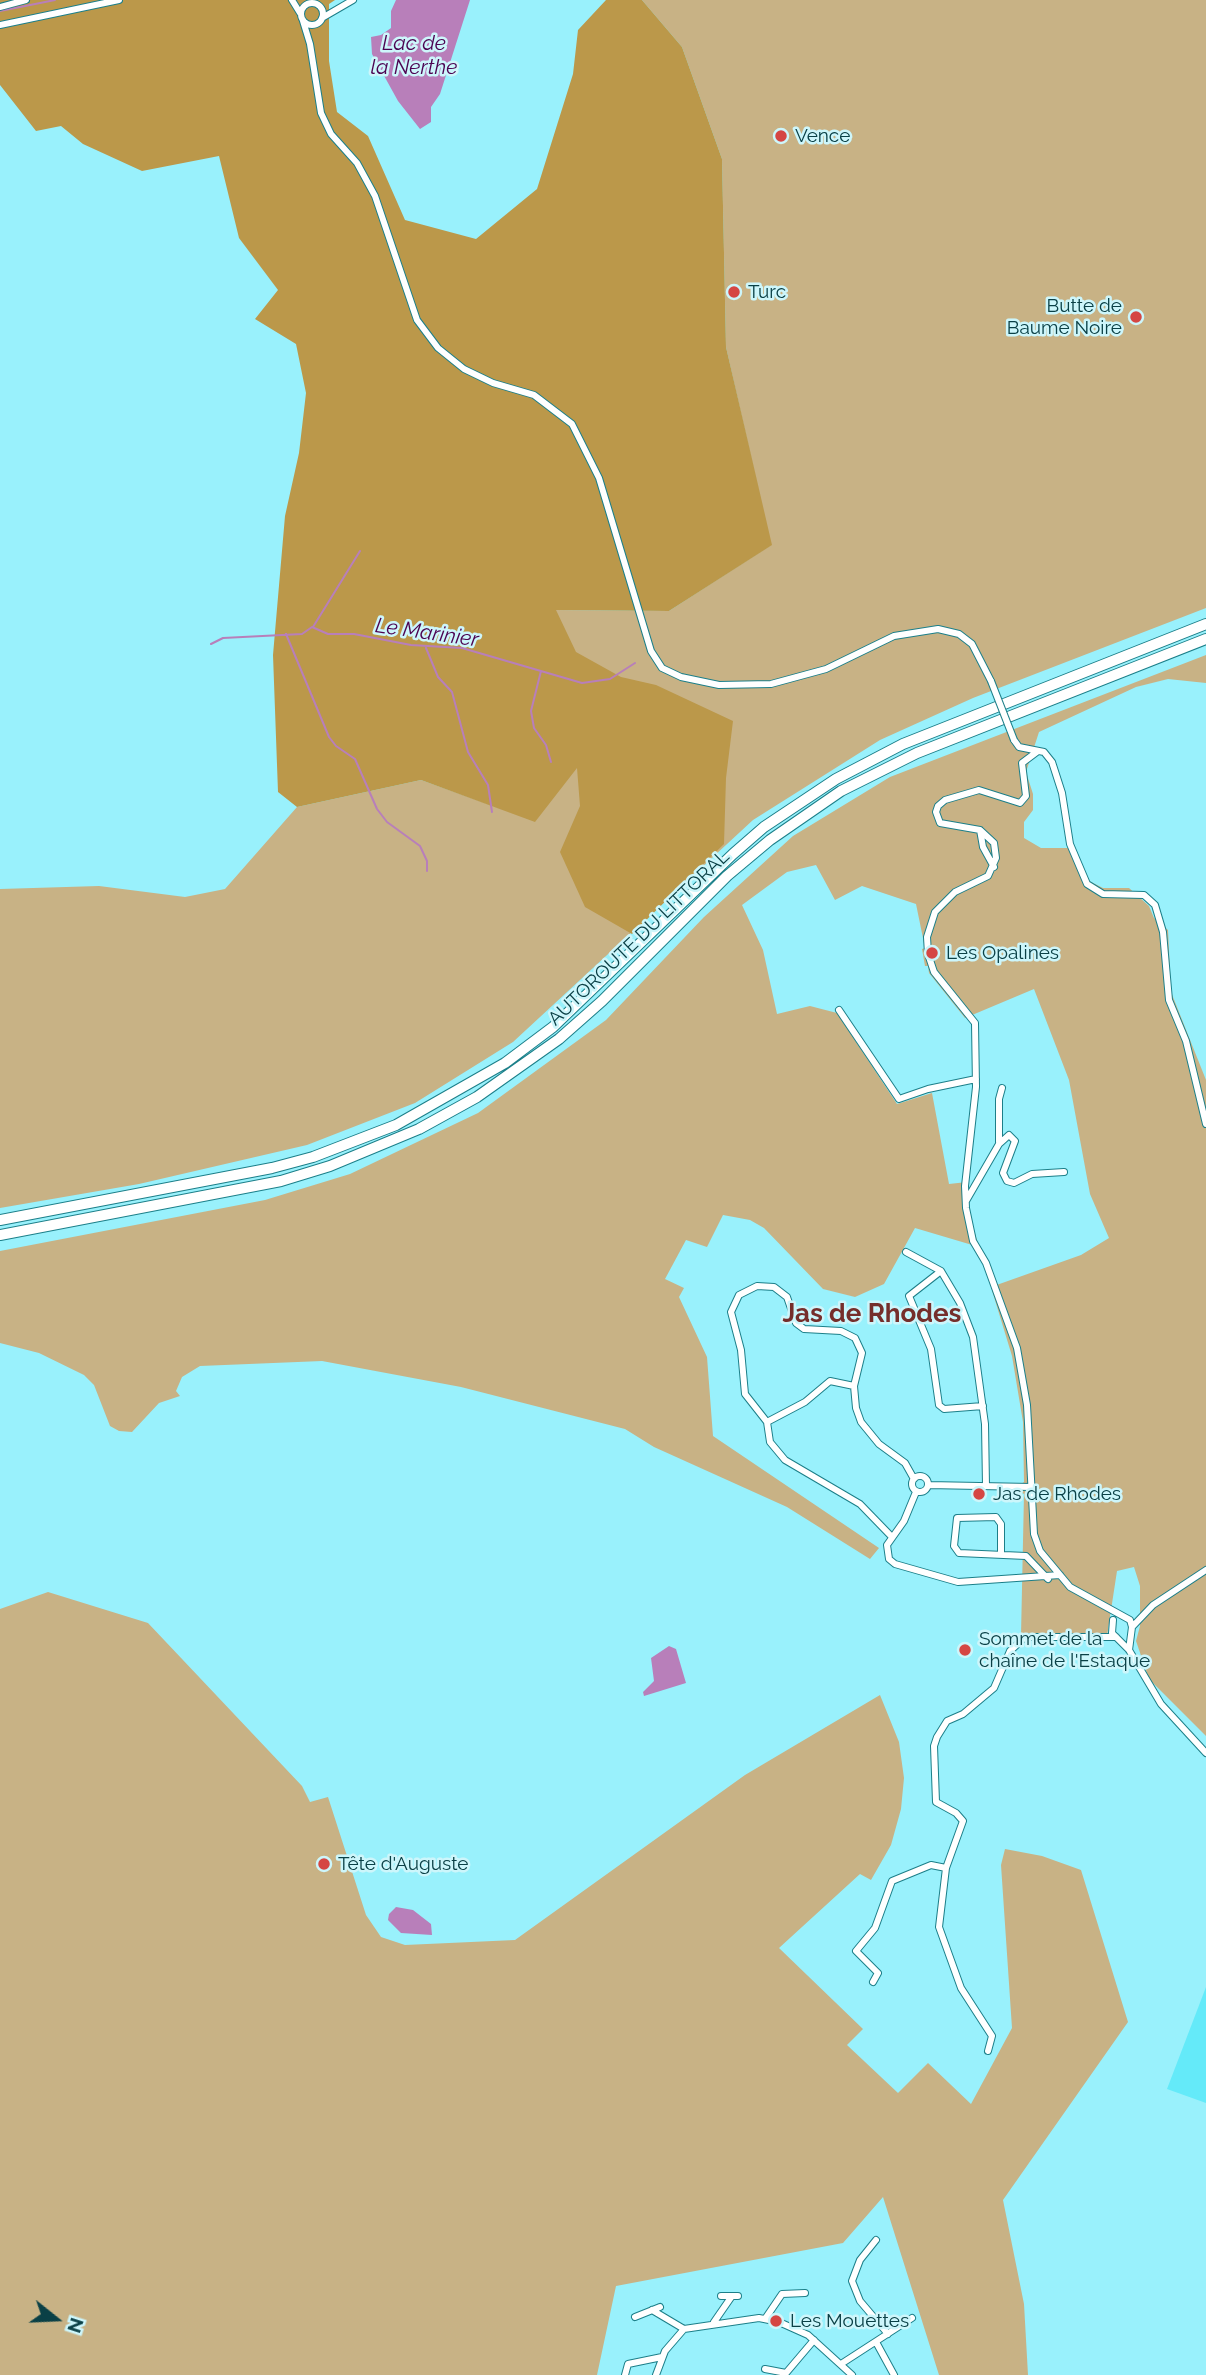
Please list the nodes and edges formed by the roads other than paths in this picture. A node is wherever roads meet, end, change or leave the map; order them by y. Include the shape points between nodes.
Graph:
1 (26, 0) edge
2 (119, 0) edge
3 (292, 0) edge
4 (302, 0) edge
5 (353, 0) edge
6 (311, 3) junction
7 (0, 6) edge
8 (341, 8) junction
9 (322, 9) junction
10 (302, 17) junction
11 (320, 20) junction
12 (0, 25) edge
13 (310, 44) junction
14 (1206, 624) edge
15 (1206, 639) edge
16 (1038, 751) junction
17 (980, 830) junction
18 (994, 867) junction
19 (839, 1010) dead end
20 (976, 1079) junction
21 (1002, 1088) dead end
22 (1206, 1124) edge
23 (999, 1144) junction
24 (1064, 1172) dead end
25 (965, 1202) junction
26 (0, 1220) edge
27 (0, 1235) edge
28 (906, 1252) dead end
29 (941, 1270) junction
30 (854, 1386) junction
31 (983, 1406) junction
32 (767, 1422) junction
33 (914, 1479) junction
34 (928, 1485) junction
35 (986, 1486) junction
36 (1031, 1487) junction
37 (916, 1492) junction
38 (891, 1536) junction
39 (1001, 1555) junction
40 (1206, 1570) edge
41 (1060, 1576) junction
42 (1048, 1578) junction
43 (1108, 1610) junction
44 (1122, 1616) junction
45 (1113, 1620) junction
46 (1131, 1627) junction
47 (1111, 1630) junction
48 (1117, 1637) junction
49 (1105, 1638) junction
50 (1129, 1650) junction
51 (1206, 1753) edge
52 (946, 1868) junction
53 (873, 1982) dead end
54 (988, 2051) dead end
55 (876, 2240) dead end
56 (805, 2293) dead end
57 (721, 2297) dead end
58 (660, 2307) dead end
59 (652, 2310) junction
60 (635, 2317) dead end
61 (912, 2318) dead end
62 (765, 2319) junction
63 (715, 2322) junction
64 (684, 2329) junction
65 (888, 2334) junction
66 (814, 2340) junction
67 (876, 2342) junction
68 (662, 2357) junction
69 (841, 2364) junction
70 (765, 2369) dead end
71 (787, 2374) edge
72 (625, 2375) edge
73 (656, 2375) edge
74 (852, 2375) edge
75 (894, 2375) edge

1 - 7 street
2 - 12 street
3 - 10 street
4 - 6 street
5 - 8 street
6 - 9 street
6 - 10 street via 303,7
8 - 9 street
8 - 11 street
9 - 11 street
10 - 11 street via 312,25
10 - 13 street
11 - 13 street
13 - 16 street, bridge via 321,113 375,196 422,328 464,369 534,395 557,410 584,442 607,502 651,651 662,668 719,685 771,684 826,669 894,636 938,629 959,634 972,644 1014,740 1021,748
14 - 26 highway, AUTOROUTE DU LITTORAL via 903,744 836,779 741,846 588,996 535,1041 448,1098 396,1125 272,1168
15 - 27 highway, AUTOROUTE DU LITTORAL via 917,753 841,791 727,876 559,1039 477,1097 419,1129 281,1181
16 - 17 street via 1022,763 1026,796 1020,803 979,790 945,800 936,810 946,826 968,825
16 - 22 street via 1052,762 1070,844 1087,884 1103,894 1144,895 1155,905 1163,932 1169,1000 1186,1041
17 - 18 street
17 - 18 street via 996,848
18 - 20 street via 985,878 946,900 932,918 927,936 934,972 975,1023
19 - 20 street via 899,1099
20 - 25 street
21 - 23 street
23 - 24 street via 1009,1135 1015,1138 1003,1173 1010,1183 1032,1174
23 - 25 street
25 - 36 street via 973,1241 986,1263 1017,1348 1027,1405
28 - 29 street
29 - 31 street via 973,1337
29 - 31 street via 909,1296 931,1349 939,1405 944,1409
30 - 32 street via 830,1381 805,1402
30 - 32 street via 862,1359 856,1338 841,1331 804,1329 796,1322 787,1297 774,1287 747,1290 734,1303 731,1320 741,1350 746,1395
30 - 33 street via 856,1408 869,1435 900,1458
31 - 35 street
32 - 38 street via 770,1442 785,1460 855,1500
33 - 34 street via 922,1477
33 - 37 street
34 - 35 street
34 - 37 street via 923,1492
35 - 36 street
36 - 41 street via 1034,1534 1040,1551
37 - 38 street via 904,1521
38 - 42 street via 887,1552 892,1562 948,1580
39 - 39 street via 959,1553 954,1546 957,1518 996,1517
39 - 42 street via 1026,1556
40 - 46 street
41 - 42 street
41 - 43 street
43 - 44 street
43 - 45 street
44 - 45 street
44 - 46 street
45 - 47 street
46 - 48 street
46 - 50 street
47 - 48 street
47 - 49 street
48 - 49 street
48 - 50 street
49 - 52 street via 1031,1635 1010,1651 993,1688 963,1714 947,1721 934,1746 936,1802 962,1821
50 - 51 street via 1161,1704
52 - 53 street via 931,1865 892,1881 875,1928 856,1951 878,1973
52 - 54 street via 939,1927 961,1988 992,2036
55 - 65 street via 852,2281 859,2301
56 - 62 street via 782,2294
57 - 63 street via 735,2296
58 - 59 street
59 - 60 street
59 - 64 street
61 - 65 street
62 - 63 street
62 - 66 street
63 - 64 street
64 - 68 street
65 - 67 street
66 - 69 street
66 - 71 street
67 - 69 street
67 - 75 street
68 - 72 street via 629,2360
68 - 73 street
69 - 74 street
70 - 71 street

